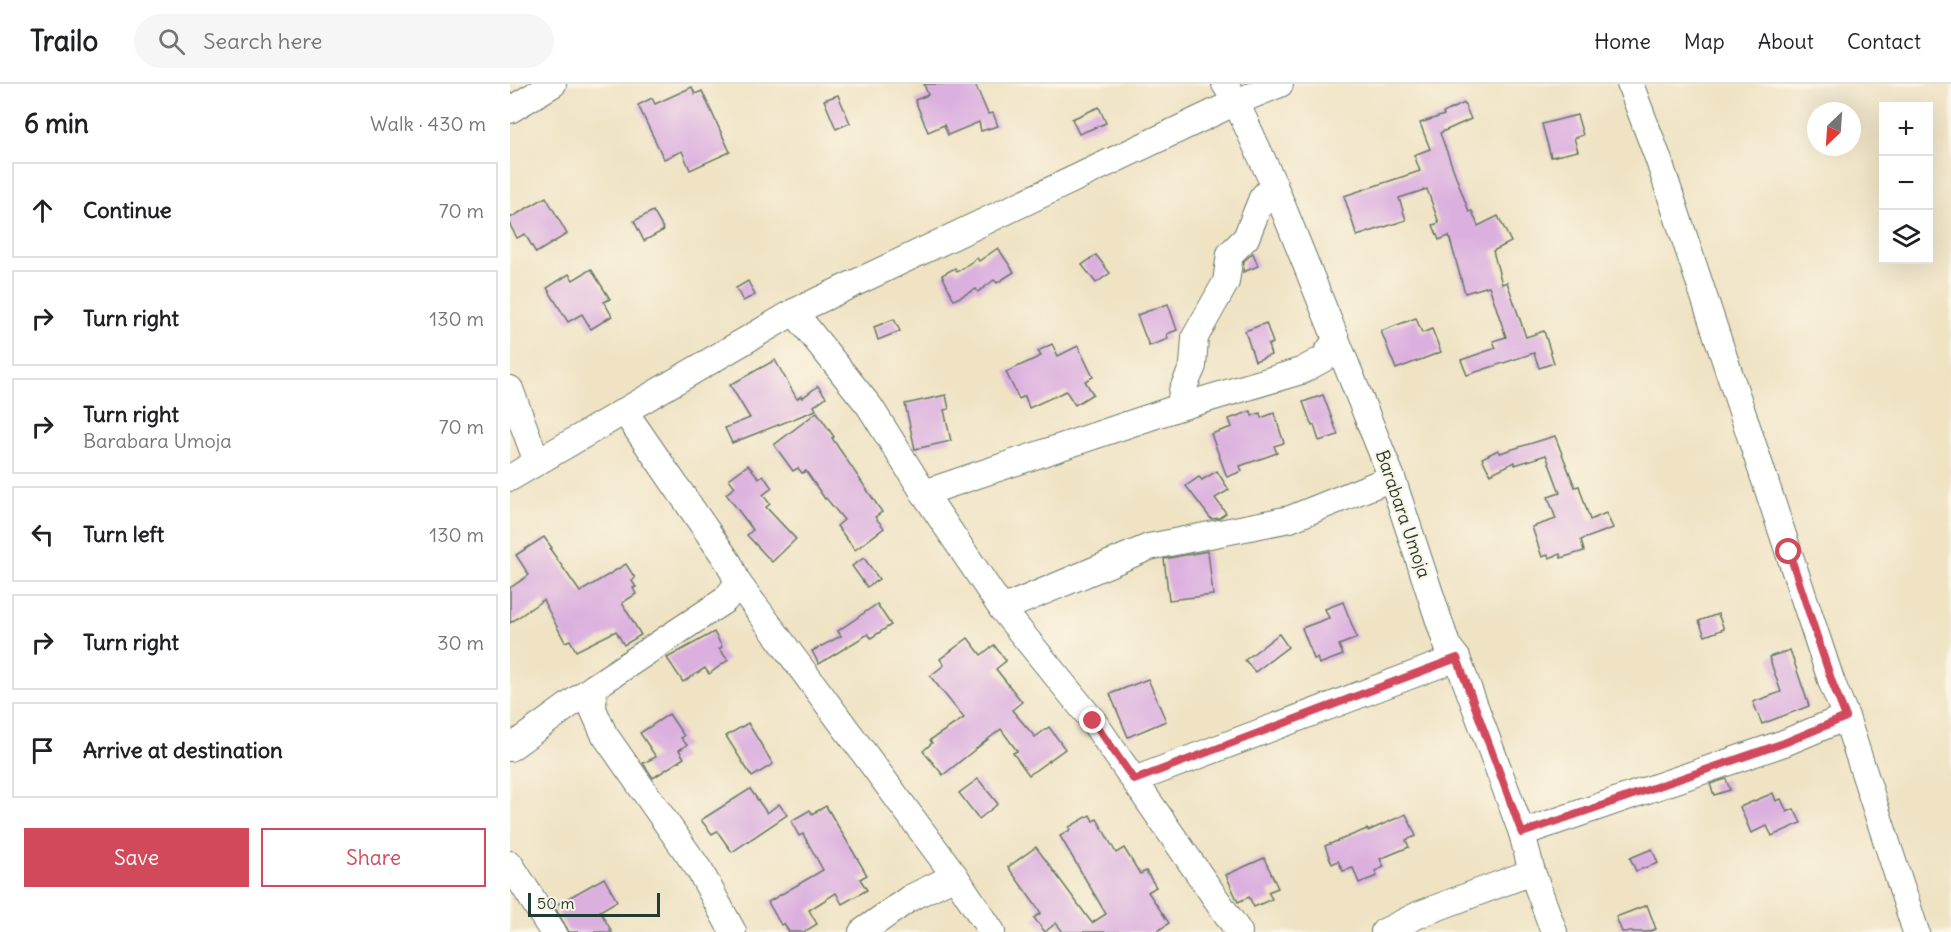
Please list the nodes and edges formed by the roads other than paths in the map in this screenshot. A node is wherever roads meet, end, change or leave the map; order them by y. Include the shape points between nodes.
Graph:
1 (553, 84) edge
2 (1280, 84) edge
3 (1630, 84) edge
4 (1230, 93) edge
5 (510, 110) edge
6 (1274, 185) junction
7 (794, 312) junction
8 (1336, 340) junction
9 (510, 389) edge
10 (1180, 407) junction
11 (625, 412) junction
12 (537, 462) junction
13 (510, 478) edge
14 (1392, 478) junction
15 (924, 493) junction
16 (738, 583) junction
17 (1002, 609) junction
18 (1457, 658) junction
19 (594, 687) junction
20 (1846, 717) junction
21 (510, 748) edge
22 (1134, 780) junction
23 (1522, 833) junction
24 (510, 864) edge
25 (1533, 872) junction
26 (955, 876) junction
27 (553, 932) edge
28 (733, 932) edge
29 (862, 932) edge
30 (992, 932) edge
31 (1239, 932) edge
32 (1383, 932) edge
33 (1554, 932) edge
34 (1916, 932) edge

1 - 5 street
2 - 4 street
3 - 20 street
4 - 6 street, Barabara Umoja
4 - 7 street
6 - 8 street, Barabara Umoja
6 - 10 street via 1262,198 1246,238 1230,254 1226,282 1195,337 1193,366
7 - 11 street
7 - 15 street via 870,407
8 - 10 street via 1323,359 1301,371
8 - 14 street, Barabara Umoja
9 - 12 street
10 - 15 street
11 - 12 street
11 - 16 street via 729,563
12 - 13 street
14 - 17 street via 1290,519 1149,547
14 - 18 street, Barabara Umoja via 1447,645
15 - 17 street
16 - 19 street via 725,600
16 - 26 street
17 - 22 street via 1093,721
18 - 22 street
18 - 23 street, Barabara Umoja
19 - 21 street
19 - 28 street via 593,709 604,734 700,871
20 - 23 street via 1784,743
20 - 34 street
22 - 31 street
23 - 25 street, Barabara Umoja
24 - 27 street
25 - 32 street
25 - 33 street, Barabara Umoja
26 - 29 street via 910,898
26 - 30 street

